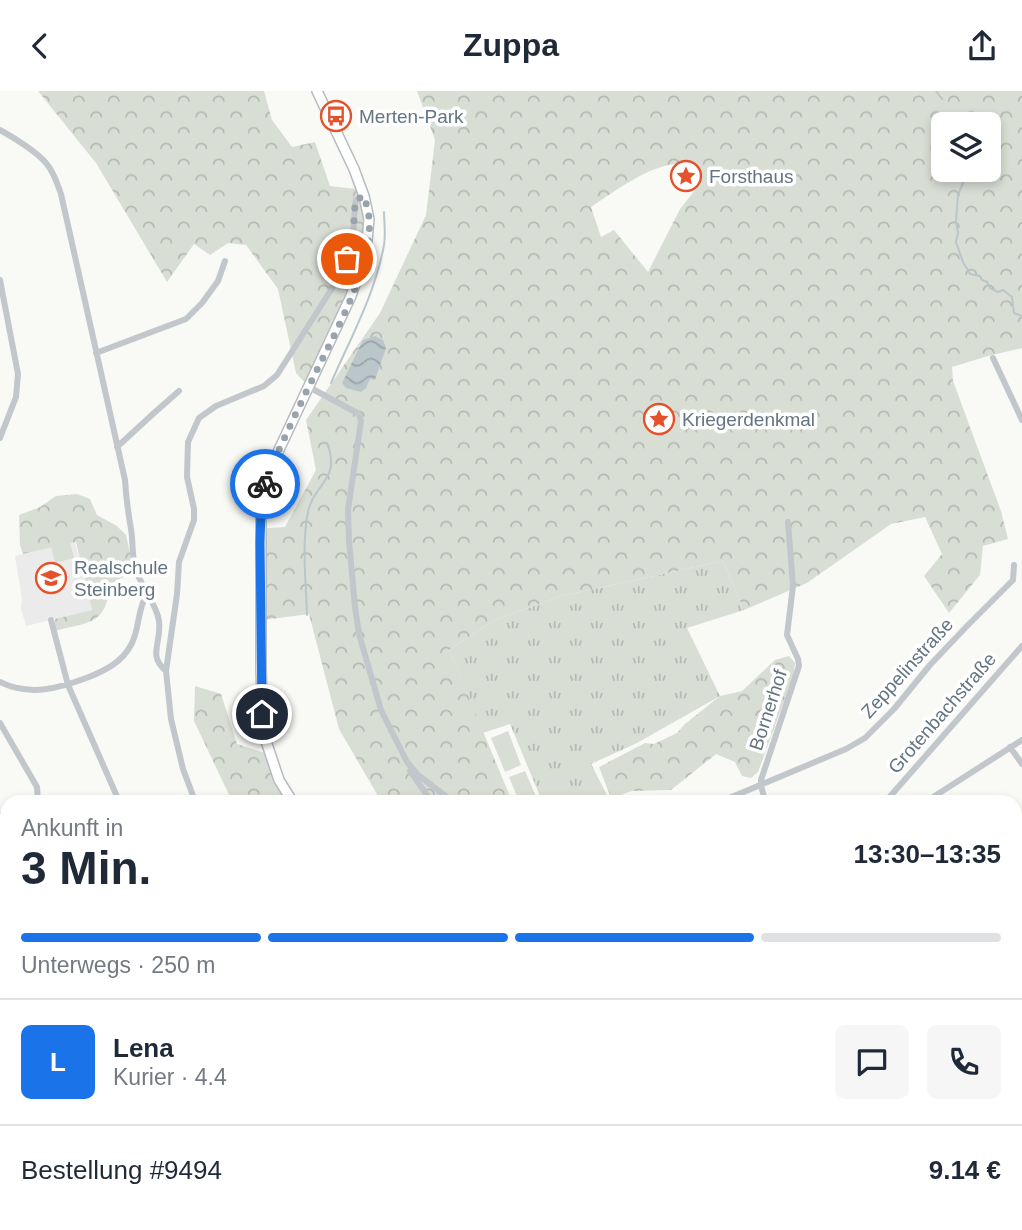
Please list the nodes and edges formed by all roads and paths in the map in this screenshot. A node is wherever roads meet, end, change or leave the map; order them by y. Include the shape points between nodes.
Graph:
1 (317, 91) edge
2 (0, 130) edge
3 (364, 196) junction
4 (225, 261) dead end
5 (0, 280) edge
6 (96, 353) junction
7 (993, 358) dead end
8 (309, 387) junction
9 (180, 391) dead end
10 (1022, 420) edge
11 (0, 438) edge
12 (117, 447) junction
13 (788, 522) dead end
14 (1014, 565) dead end
15 (147, 594) junction
16 (51, 620) dead end
17 (1022, 646) edge
18 (166, 671) junction
19 (0, 682) edge
20 (68, 685) junction
21 (0, 723) edge
22 (1022, 740) edge
23 (1010, 747) junction
24 (407, 762) junction
25 (1022, 764) edge
26 (761, 785) junction
27 (38, 795) edge
28 (116, 795) edge
29 (193, 795) edge
30 (288, 795) edge
31 (426, 795) edge
32 (444, 795) edge
33 (737, 795) edge
34 (764, 795) edge
35 (891, 795) edge
36 (936, 795) edge

1 - 3 street
2 - 6 street via 45,162 55,176
3 - 8 street via 369,219 361,270
3 - 18 street via 356,200 353,236 342,270 277,375 199,418 188,442 187,477 194,520 179,562
4 - 6 street via 218,281 186,319
5 - 11 street via 18,374 16,397
6 - 12 street
7 - 10 street
8 - 24 street via 359,414 361,421 348,510 355,607 381,710
8 - 30 street via 270,469 261,509 263,733
9 - 12 street
12 - 15 street via 135,567
13 - 26 street, Bornerhof via 793,586 787,635 799,666
14 - 26 street, Zeppelinstraße via 1013,580 865,738
15 - 18 street via 159,623 157,663
15 - 20 street via 132,645 120,659 105,671
16 - 20 street
17 - 35 street, Grotenbachstraße
18 - 29 street via 171,719
19 - 20 street via 38,690
20 - 28 street
21 - 27 street
22 - 23 street
23 - 25 street
23 - 36 street
24 - 31 street
24 - 32 street
26 - 33 street
26 - 34 street

